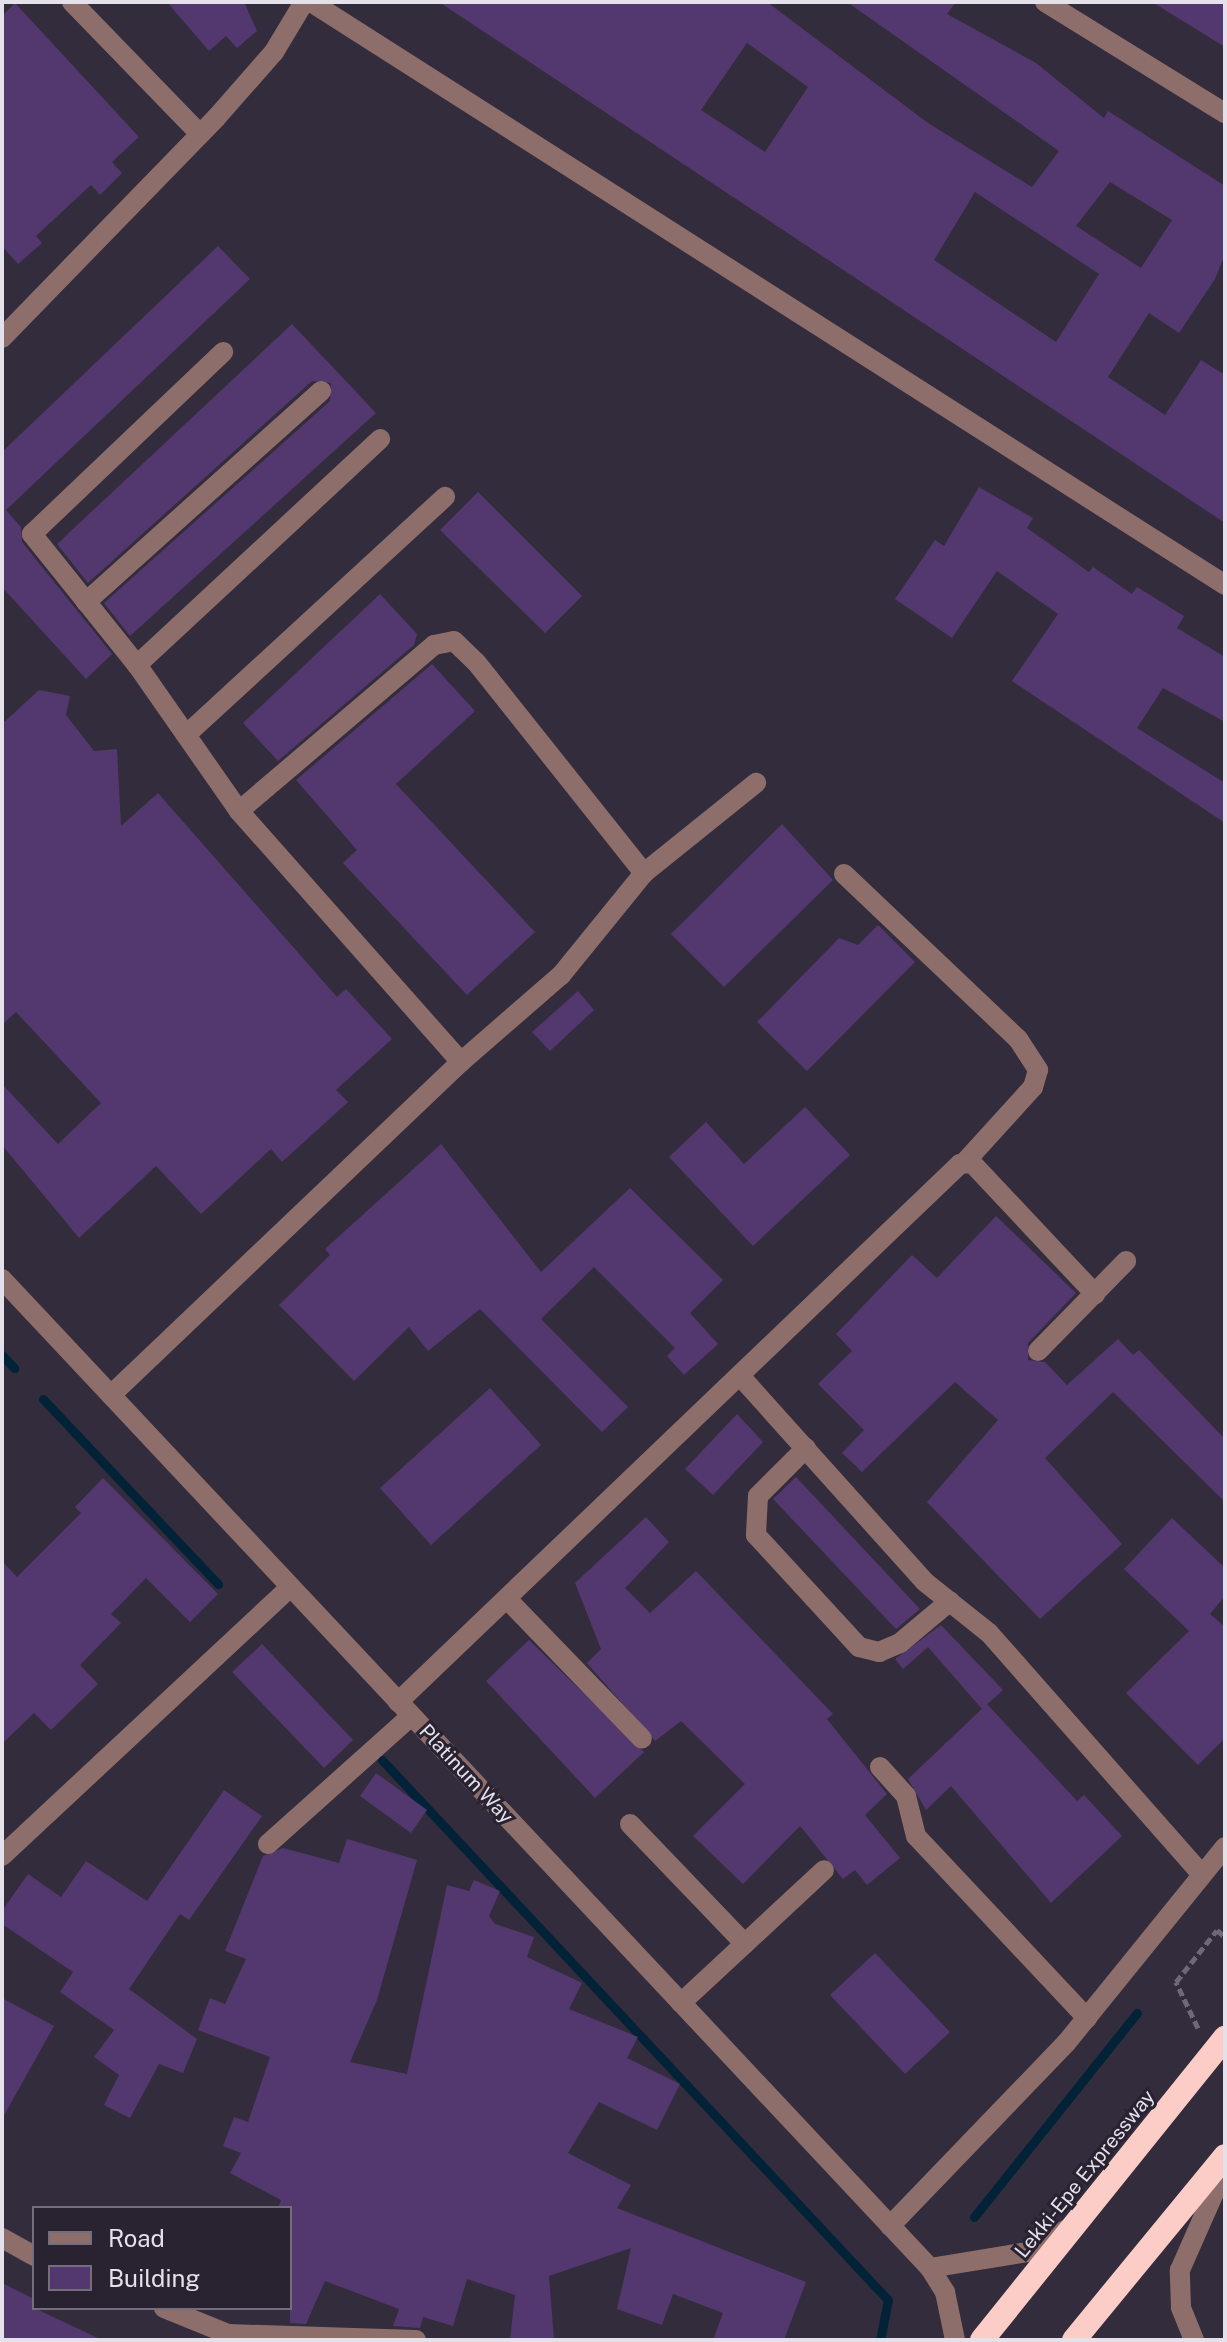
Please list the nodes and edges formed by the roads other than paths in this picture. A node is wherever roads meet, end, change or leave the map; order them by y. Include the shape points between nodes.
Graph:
1 (72, 2) edge
2 (304, 2) edge
3 (311, 2) edge
4 (1045, 2) edge
5 (1225, 113) edge
6 (200, 134) junction
7 (2, 338) edge
8 (223, 352) dead end
9 (321, 391) dead end
10 (380, 439) dead end
11 (445, 497) dead end
12 (1225, 585) edge
13 (86, 602) junction
14 (137, 665) junction
15 (186, 735) junction
16 (756, 783) dead end
17 (239, 811) junction
18 (644, 873) junction
19 (844, 874) dead end
20 (461, 1062) junction
21 (966, 1161) junction
22 (1126, 1261) dead end
23 (2, 1279) edge
24 (1095, 1294) junction
25 (1038, 1351) dead end
26 (741, 1377) junction
27 (111, 1395) junction
28 (806, 1448) junction
29 (290, 1587) junction
30 (507, 1599) junction
31 (950, 1601) junction
32 (405, 1709) junction
33 (642, 1739) dead end
34 (880, 1767) dead end
35 (630, 1824) dead end
36 (268, 1844) dead end
37 (1225, 1847) edge
38 (2, 1856) edge
39 (824, 1870) dead end
40 (1202, 1875) junction
41 (745, 1944) junction
42 (681, 2003) junction
43 (1087, 2018) junction
44 (1218, 2047) edge
45 (1225, 2156) edge
46 (1225, 2168) edge
47 (1078, 2221) junction
48 (890, 2226) junction
49 (2, 2238) edge
50 (32, 2255) edge
51 (930, 2268) junction
52 (169, 2310) edge
53 (388, 2338) edge
54 (416, 2340) edge
55 (955, 2340) edge
56 (982, 2340) edge
57 (1074, 2340) edge
58 (1194, 2340) edge

1 - 6 street
2 - 6 street via 274,52
3 - 12 street
4 - 5 street
6 - 7 street
8 - 13 street via 35,527 36,542
9 - 13 street
10 - 14 street
11 - 15 street
13 - 14 street
14 - 15 street
15 - 17 street
16 - 18 street
17 - 18 street via 434,645 454,641
17 - 20 street
18 - 20 street via 561,975
19 - 21 street via 1018,1039 1038,1070 1033,1087
20 - 27 street
21 - 24 street
21 - 26 street
22 - 24 street
23 - 27 street, Platinum Way
24 - 25 street
26 - 28 street
26 - 30 street
27 - 29 street, Platinum Way
28 - 31 street
28 - 31 street via 758,1496 756,1535 859,1647 879,1652 900,1643
29 - 32 street, Platinum Way
29 - 38 street
30 - 32 street
30 - 33 street
31 - 40 street via 989,1633
32 - 36 street
32 - 42 street, Platinum Way
34 - 43 street via 906,1796 916,1836
35 - 41 street
37 - 40 street
39 - 41 street
40 - 43 street
41 - 42 street
42 - 48 street, Platinum Way
43 - 48 street via 980,2140
44 - 47 highway, Lekki-Epe Expressway
45 - 57 highway
46 - 58 street via 1180,2270 1181,2307
47 - 51 street via 1034,2251
47 - 56 highway, Lekki-Epe Expressway
48 - 51 street, Platinum Way
49 - 50 street
51 - 55 street, Platinum Way via 945,2292
52 - 53 street via 228,2334
53 - 54 street

